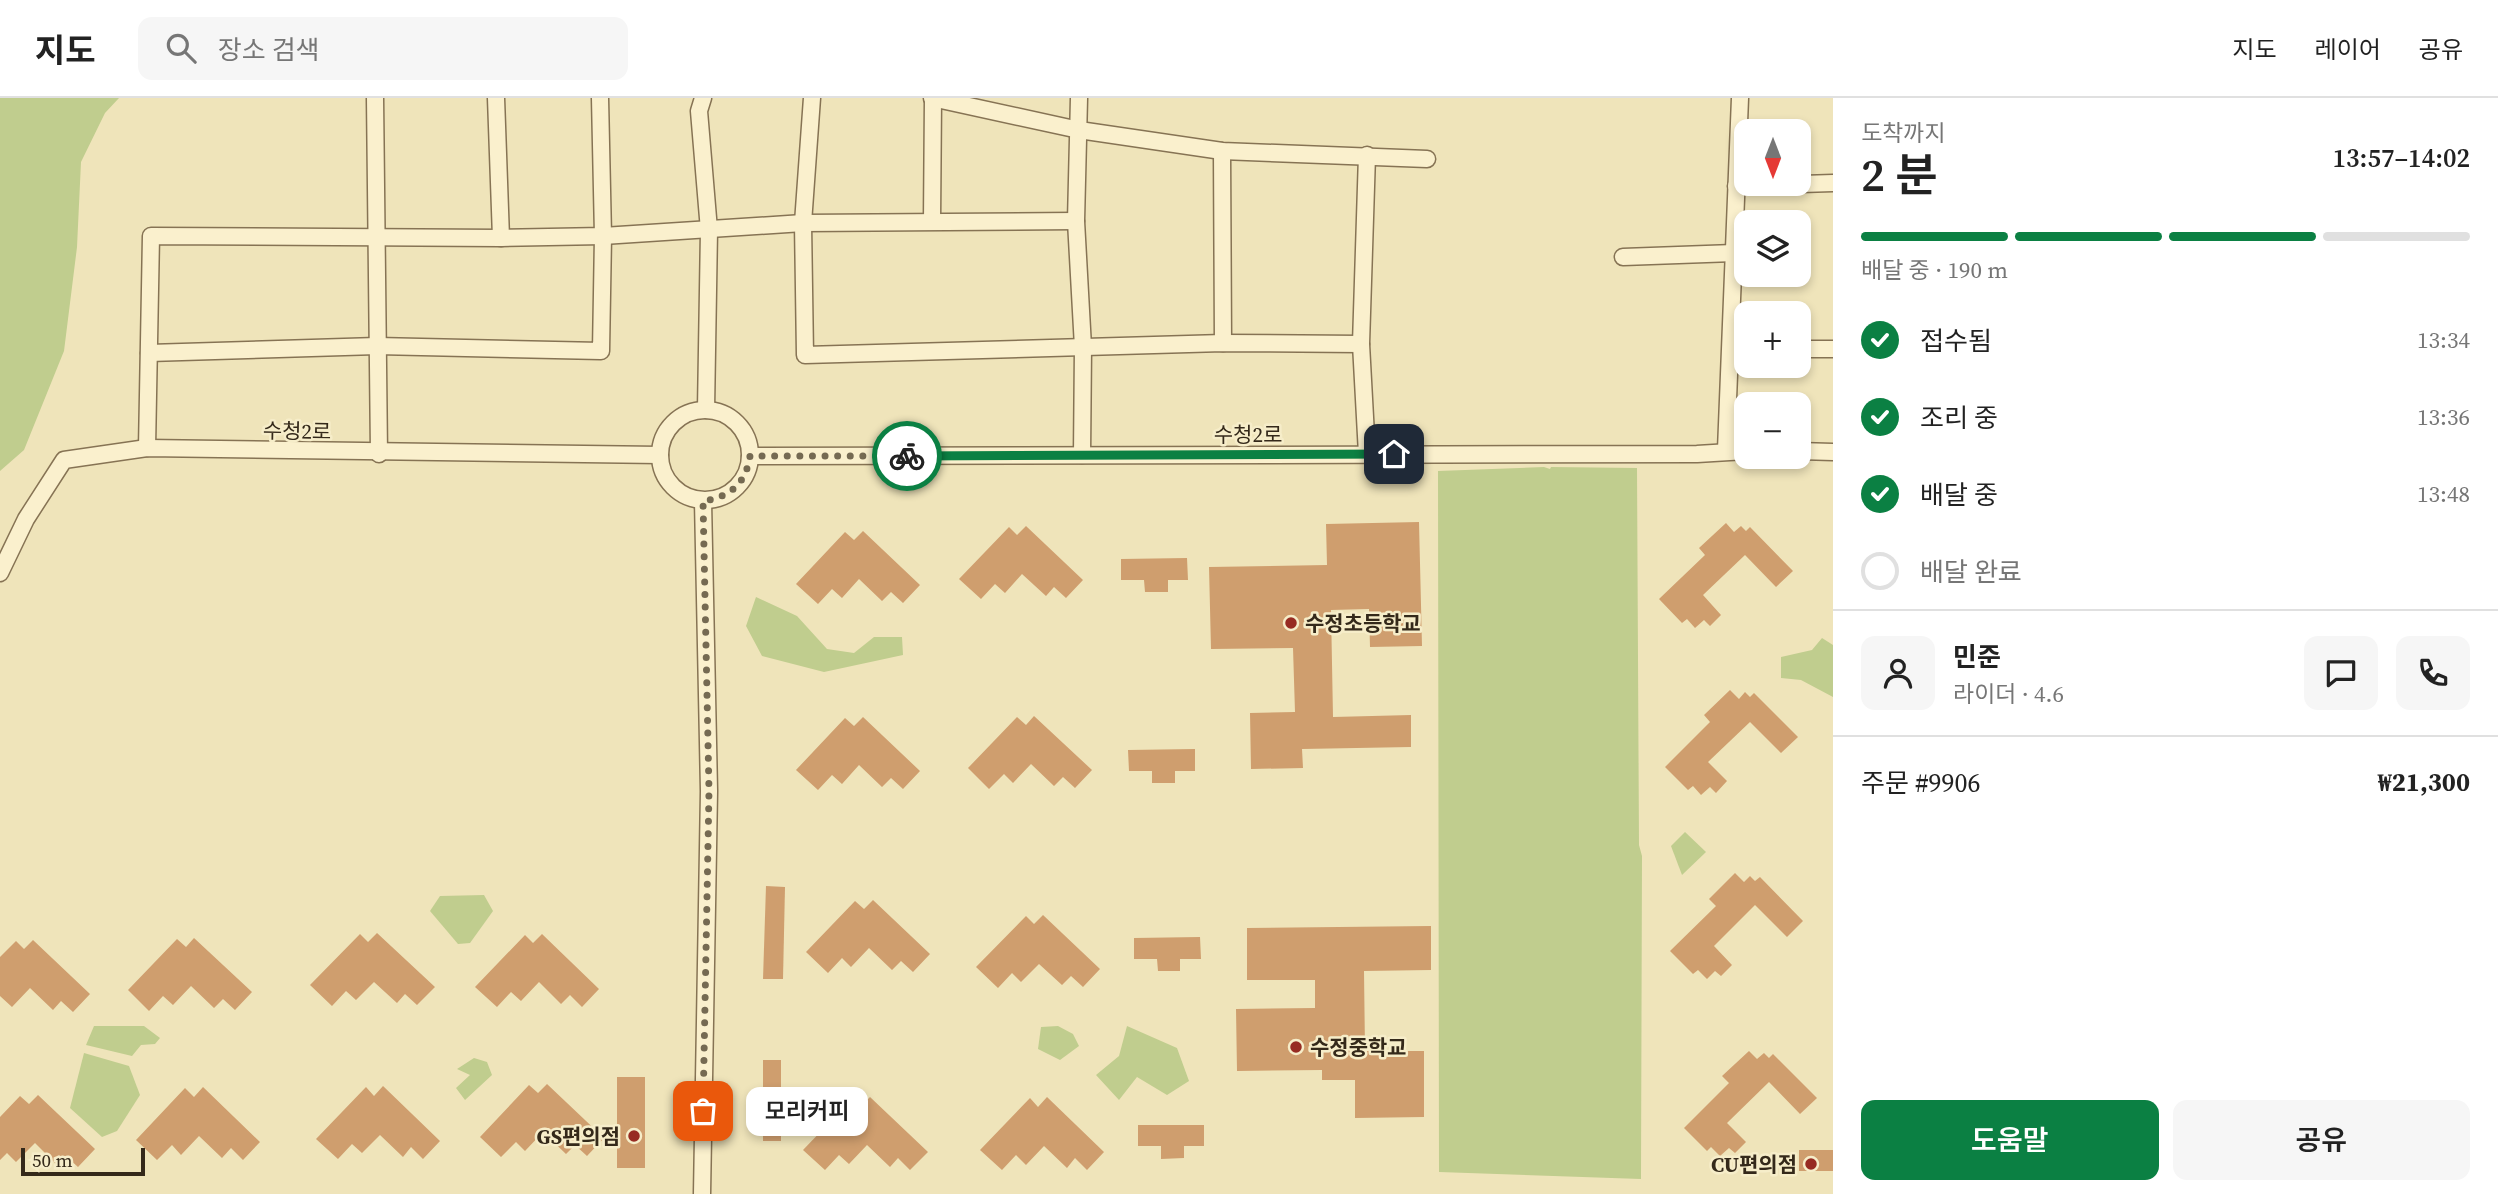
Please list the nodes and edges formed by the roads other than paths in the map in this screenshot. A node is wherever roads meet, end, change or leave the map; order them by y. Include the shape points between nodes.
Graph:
1 (375, 98) edge
2 (496, 98) edge
3 (600, 98) edge
4 (703, 98) edge
5 (812, 98) edge
6 (932, 98) edge
7 (1079, 98) edge
8 (1740, 98) edge
9 (1739, 119) edge
10 (1079, 130) junction
11 (1222, 151) junction
12 (1367, 155) junction
13 (1427, 159) dead end
14 (1833, 183) edge
15 (1811, 184) edge
16 (932, 221) junction
17 (1076, 221) junction
18 (803, 223) junction
19 (709, 230) junction
20 (603, 236) junction
21 (377, 237) junction
22 (501, 238) junction
23 (1734, 253) edge
24 (1623, 257) dead end
25 (1223, 344) junction
26 (1361, 344) junction
27 (377, 346) junction
28 (1083, 347) junction
29 (1811, 349) edge
30 (1833, 349) edge
31 (149, 354) junction
32 (1735, 378) edge
33 (706, 410) junction
34 (147, 448) junction
35 (1726, 450) junction
36 (1734, 450) edge
37 (1811, 451) edge
38 (1833, 452) edge
39 (379, 454) junction
40 (1367, 454) junction
41 (660, 455) junction
42 (1082, 455) junction
43 (750, 456) junction
44 (703, 501) junction
45 (0, 573) edge
46 (702, 1194) edge

1 - 21 street
2 - 22 street
3 - 20 street
4 - 19 street via 699,111
5 - 18 street
6 - 10 street
6 - 16 street
7 - 10 street
8 - 9 street
10 - 11 street
10 - 17 street
11 - 12 street
11 - 25 street
12 - 13 street
12 - 26 street
14 - 15 street
16 - 17 street
16 - 18 street
17 - 28 street
18 - 19 street
18 - 28 street via 805,355
19 - 20 street
19 - 33 street
20 - 22 street
20 - 27 street via 601,351
21 - 22 street
21 - 27 street
21 - 31 street via 151,236
23 - 24 street
25 - 26 street
25 - 28 street
26 - 40 street
27 - 31 street
27 - 39 street
28 - 42 street
29 - 30 street
31 - 34 street
32 - 35 street
33 - 41 street via 673,423 661,443
33 - 43 street via 738,424
34 - 39 street, 수청2로
34 - 45 street, 수청2로 via 64,460 26,519
35 - 36 street, 수청2로
35 - 40 street, 수청2로 via 1697,454
37 - 38 street
39 - 41 street, 수청2로
40 - 42 street, 수청2로
41 - 44 street via 668,481 677,491
42 - 43 street, 수청2로
43 - 44 street via 741,483 717,499
44 - 46 street via 709,791

